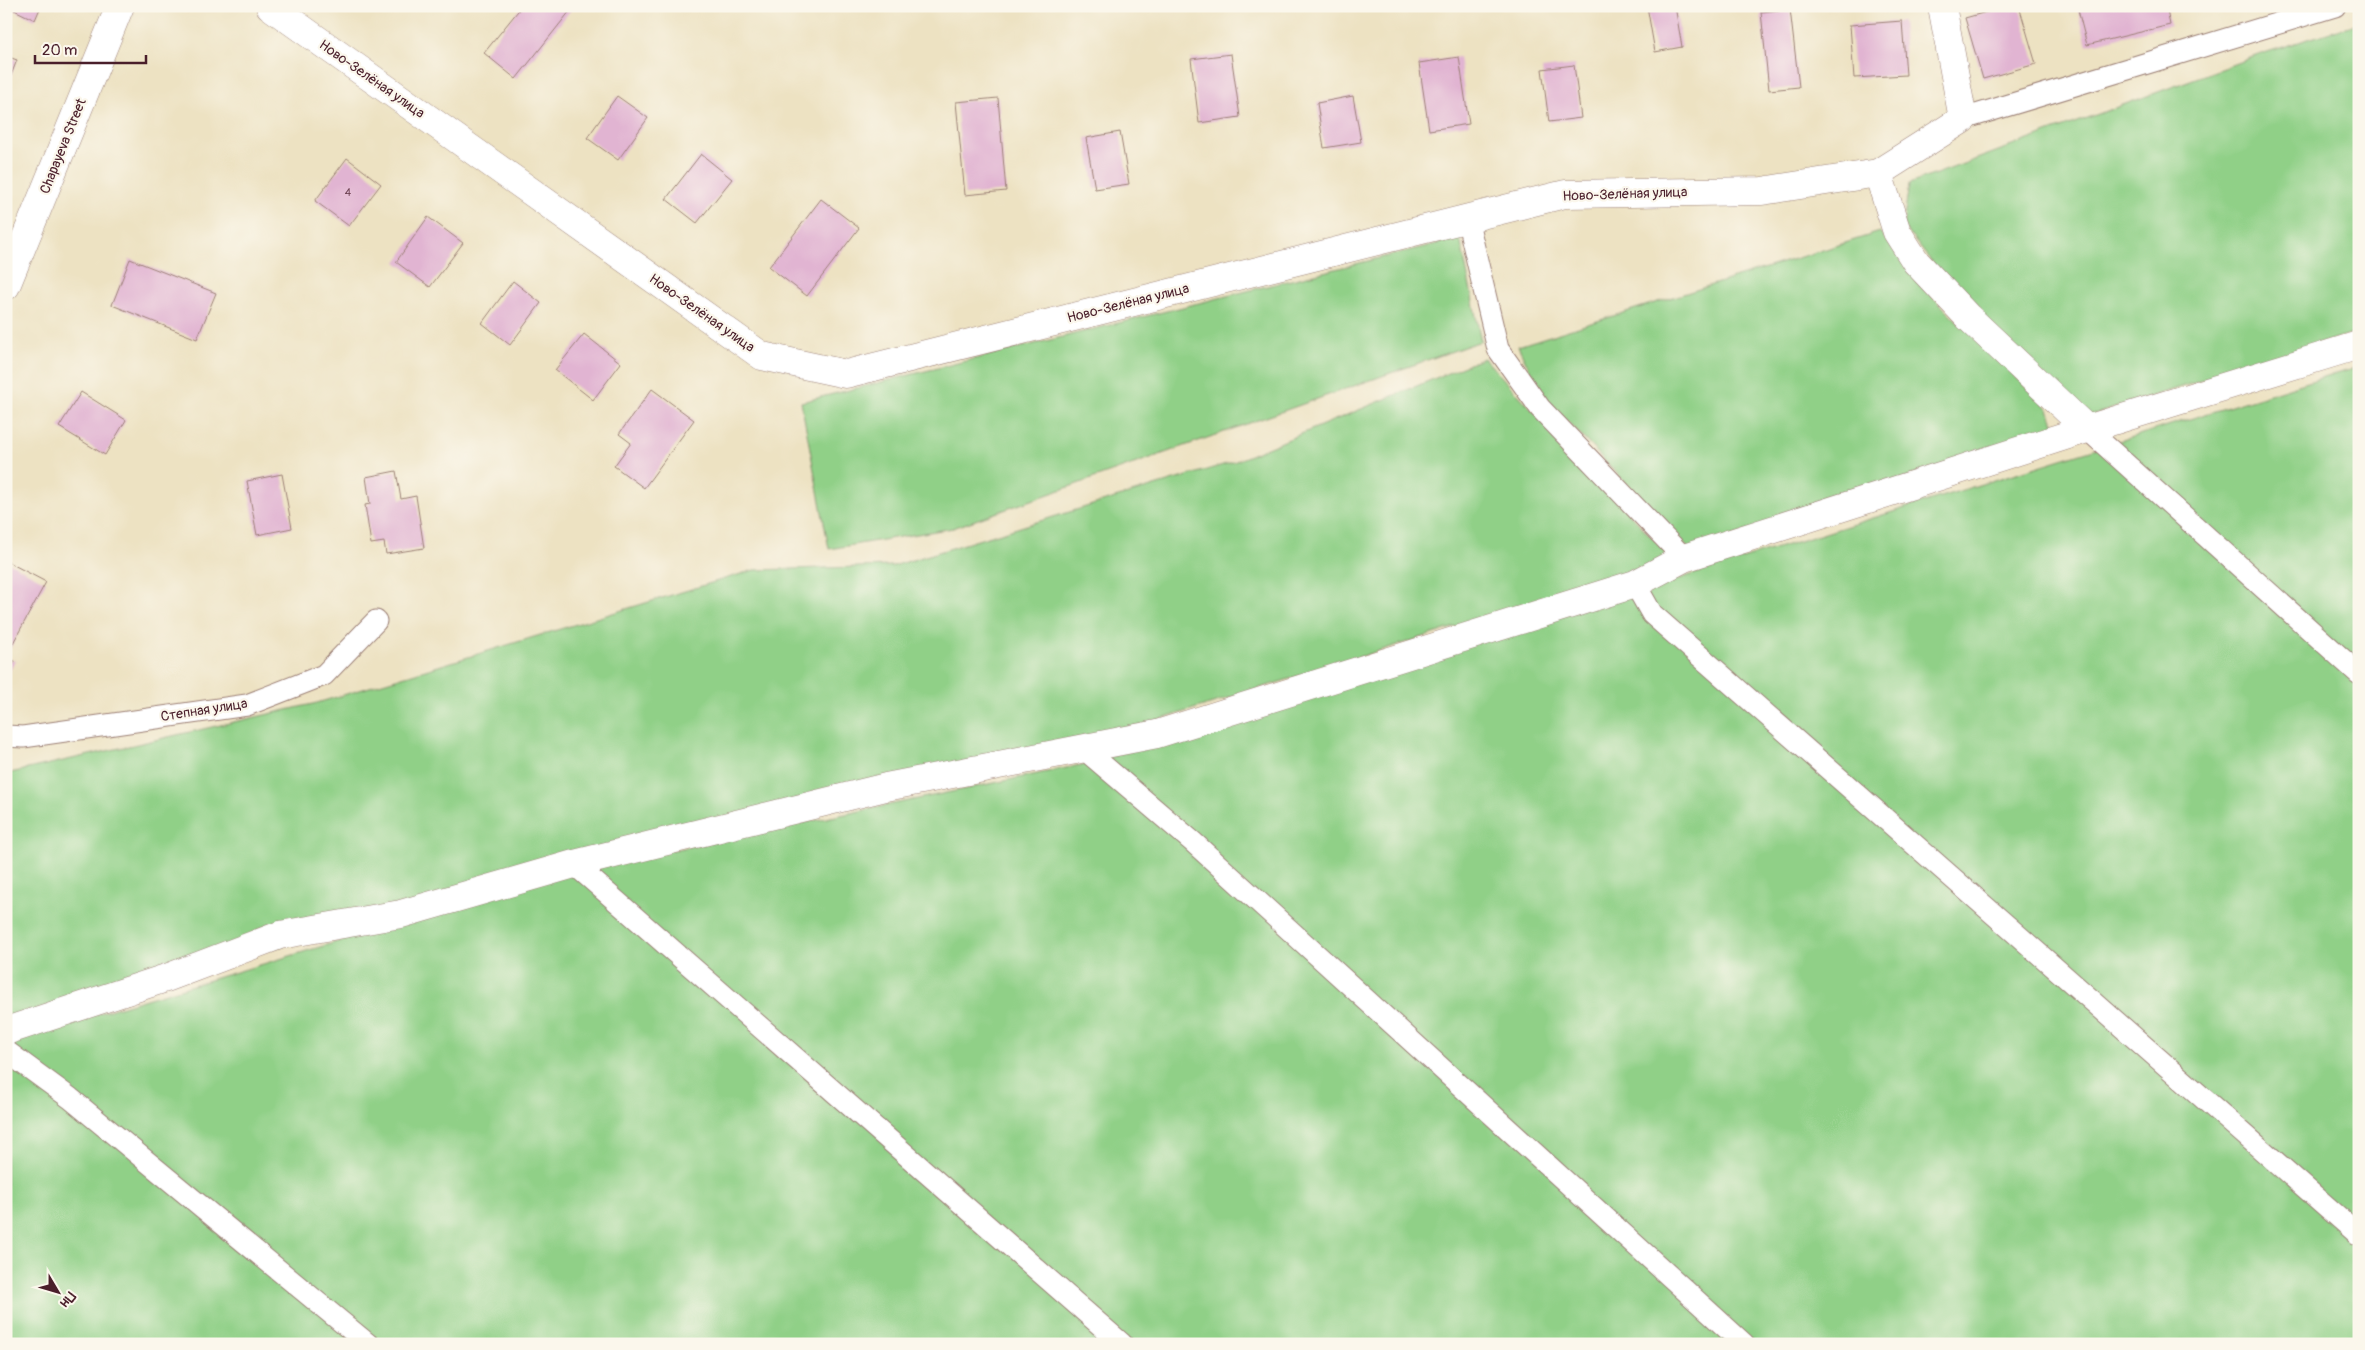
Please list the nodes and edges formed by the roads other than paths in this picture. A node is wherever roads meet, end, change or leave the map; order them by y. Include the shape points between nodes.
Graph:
1 (120, 6) edge
2 (270, 6) edge
3 (1942, 6) edge
4 (2334, 6) edge
5 (1963, 119) junction
6 (1878, 173) junction
7 (1467, 218) junction
8 (6, 286) edge
9 (2359, 345) edge
10 (2087, 429) junction
11 (1684, 558) junction
12 (1635, 584) junction
13 (376, 621) dead end
14 (2359, 674) edge
15 (6, 736) edge
16 (1084, 749) junction
17 (574, 864) junction
18 (6, 1031) edge
19 (6, 1051) edge
20 (2359, 1235) edge
21 (368, 1344) edge
22 (1122, 1344) edge
23 (1744, 1344) edge

1 - 8 street, Chapayeva Street
2 - 7 street, Ново-Зелёная улица via 762,356 846,374
3 - 5 street
4 - 5 lane
5 - 6 street, Ново-Зелёная улица
6 - 7 street, Ново-Зелёная улица via 1762,191 1565,194
6 - 10 street via 1897,232 1916,262 1968,317
7 - 11 lane via 1498,349 1540,408
9 - 10 street
10 - 11 street
10 - 14 lane
11 - 12 street
12 - 16 street via 1157,734
12 - 20 lane via 1652,614
13 - 15 lane, Степная улица via 324,675 247,705 23,737
16 - 17 street via 886,787
16 - 23 lane via 1193,842
17 - 18 street via 401,914 280,935 169,977
17 - 22 lane
19 - 21 lane via 70,1098

